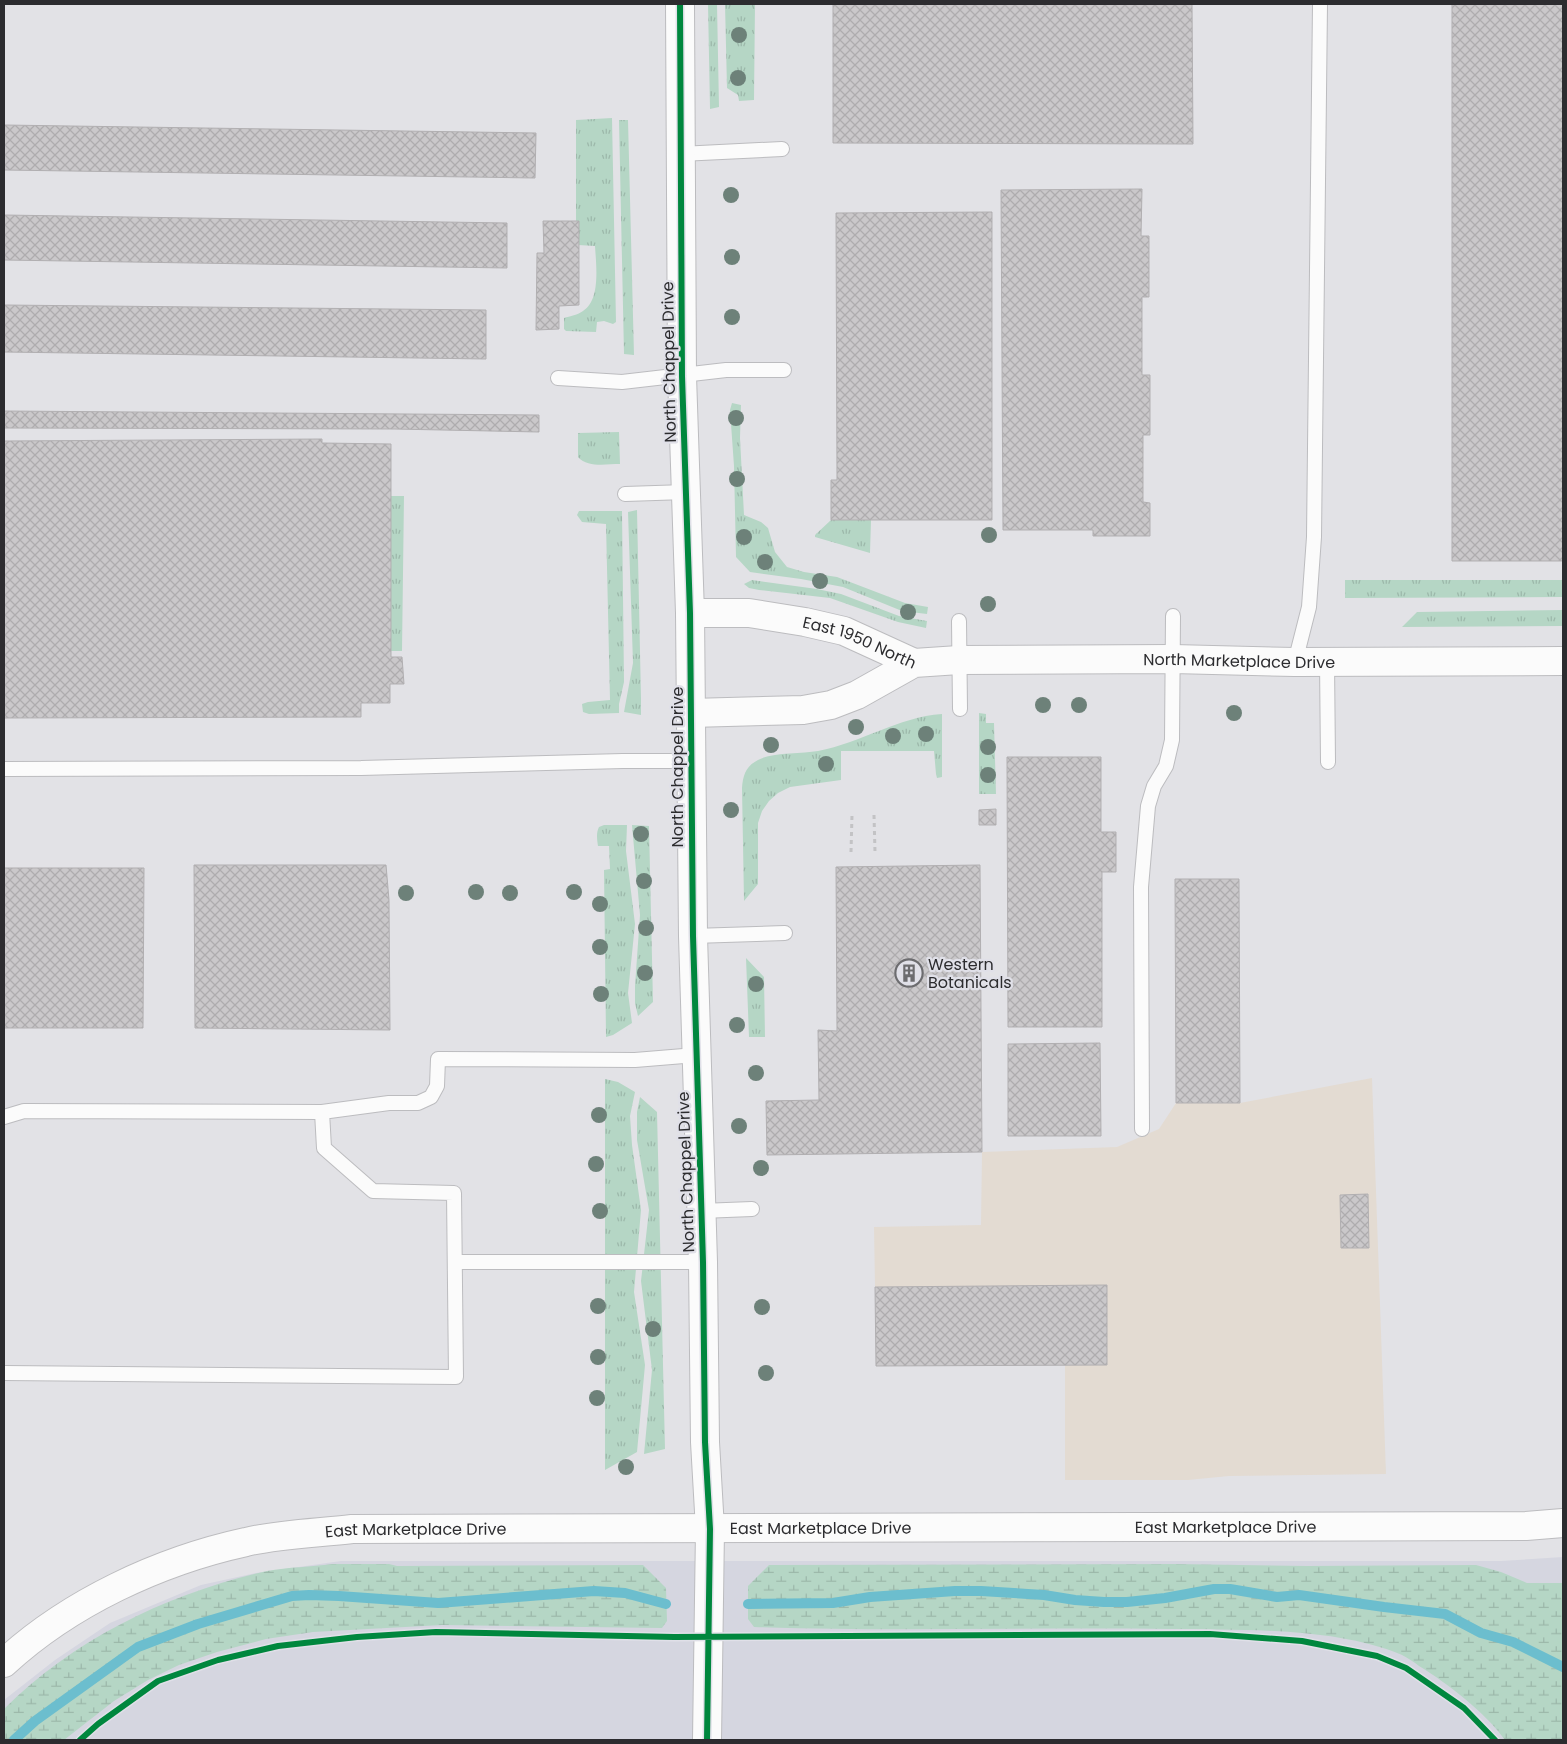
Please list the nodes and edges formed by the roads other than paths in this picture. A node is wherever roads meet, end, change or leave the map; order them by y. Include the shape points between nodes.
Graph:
1 (680, 4) edge
2 (1320, 4) edge
3 (782, 149) dead end
4 (680, 154) junction
5 (784, 370) dead end
6 (682, 376) junction
7 (558, 378) dead end
8 (686, 492) junction
9 (625, 494) dead end
10 (690, 613) junction
11 (1173, 616) dead end
12 (959, 621) dead end
13 (1173, 659) junction
14 (959, 660) junction
15 (1563, 661) edge
16 (1295, 662) junction
17 (1327, 662) junction
18 (914, 663) junction
19 (960, 709) dead end
20 (690, 713) junction
21 (690, 761) junction
22 (1328, 762) dead end
23 (4, 769) edge
24 (785, 932) dead end
25 (693, 936) junction
26 (696, 1055) junction
27 (322, 1112) junction
28 (4, 1117) edge
29 (1142, 1130) dead end
30 (752, 1209) dead end
31 (701, 1211) junction
32 (455, 1262) junction
33 (703, 1262) junction
34 (4, 1373) edge
35 (1563, 1523) edge
36 (710, 1529) junction
37 (4, 1664) edge
38 (707, 1740) edge

1 - 4 street, North Chappel Drive
2 - 16 lane via 1314,537 1309,607
3 - 4 lane
4 - 6 street, North Chappel Drive
5 - 6 lane via 726,370
6 - 7 lane via 622,382
6 - 8 street, North Chappel Drive
8 - 9 lane
8 - 10 street, North Chappel Drive
10 - 18 street, East 1950 North via 749,613 805,622 844,631
10 - 20 street, North Chappel Drive
11 - 13 lane
12 - 14 lane
13 - 14 street, North Marketplace Drive
13 - 16 street, North Marketplace Drive
13 - 29 lane via 1172,740 1166,766 1154,786 1148,806 1140,886
14 - 18 street, North Marketplace Drive
14 - 19 lane
15 - 17 street, North Marketplace Drive
16 - 17 street, North Marketplace Drive
17 - 22 lane
18 - 20 street, East 1950 North via 857,695 830,705 794,710
20 - 21 street, North Chappel Drive
21 - 23 lane via 361,768
21 - 25 street, North Chappel Drive
24 - 25 lane
25 - 26 street, North Chappel Drive
26 - 27 lane via 636,1060 438,1059 437,1086 431,1098
26 - 31 street, North Chappel Drive
27 - 28 lane via 24,1111
27 - 32 lane via 324,1148 373,1191 454,1193
30 - 31 lane
31 - 33 street, North Chappel Drive
32 - 33 lane
32 - 34 lane via 456,1377
33 - 36 street, North Chappel Drive via 705,1442
35 - 36 street, East Marketplace Drive via 1526,1526
36 - 37 street, East Marketplace Drive via 352,1529 248,1541 184,1558 121,1586 63,1617
36 - 38 street, North Chappel Drive

